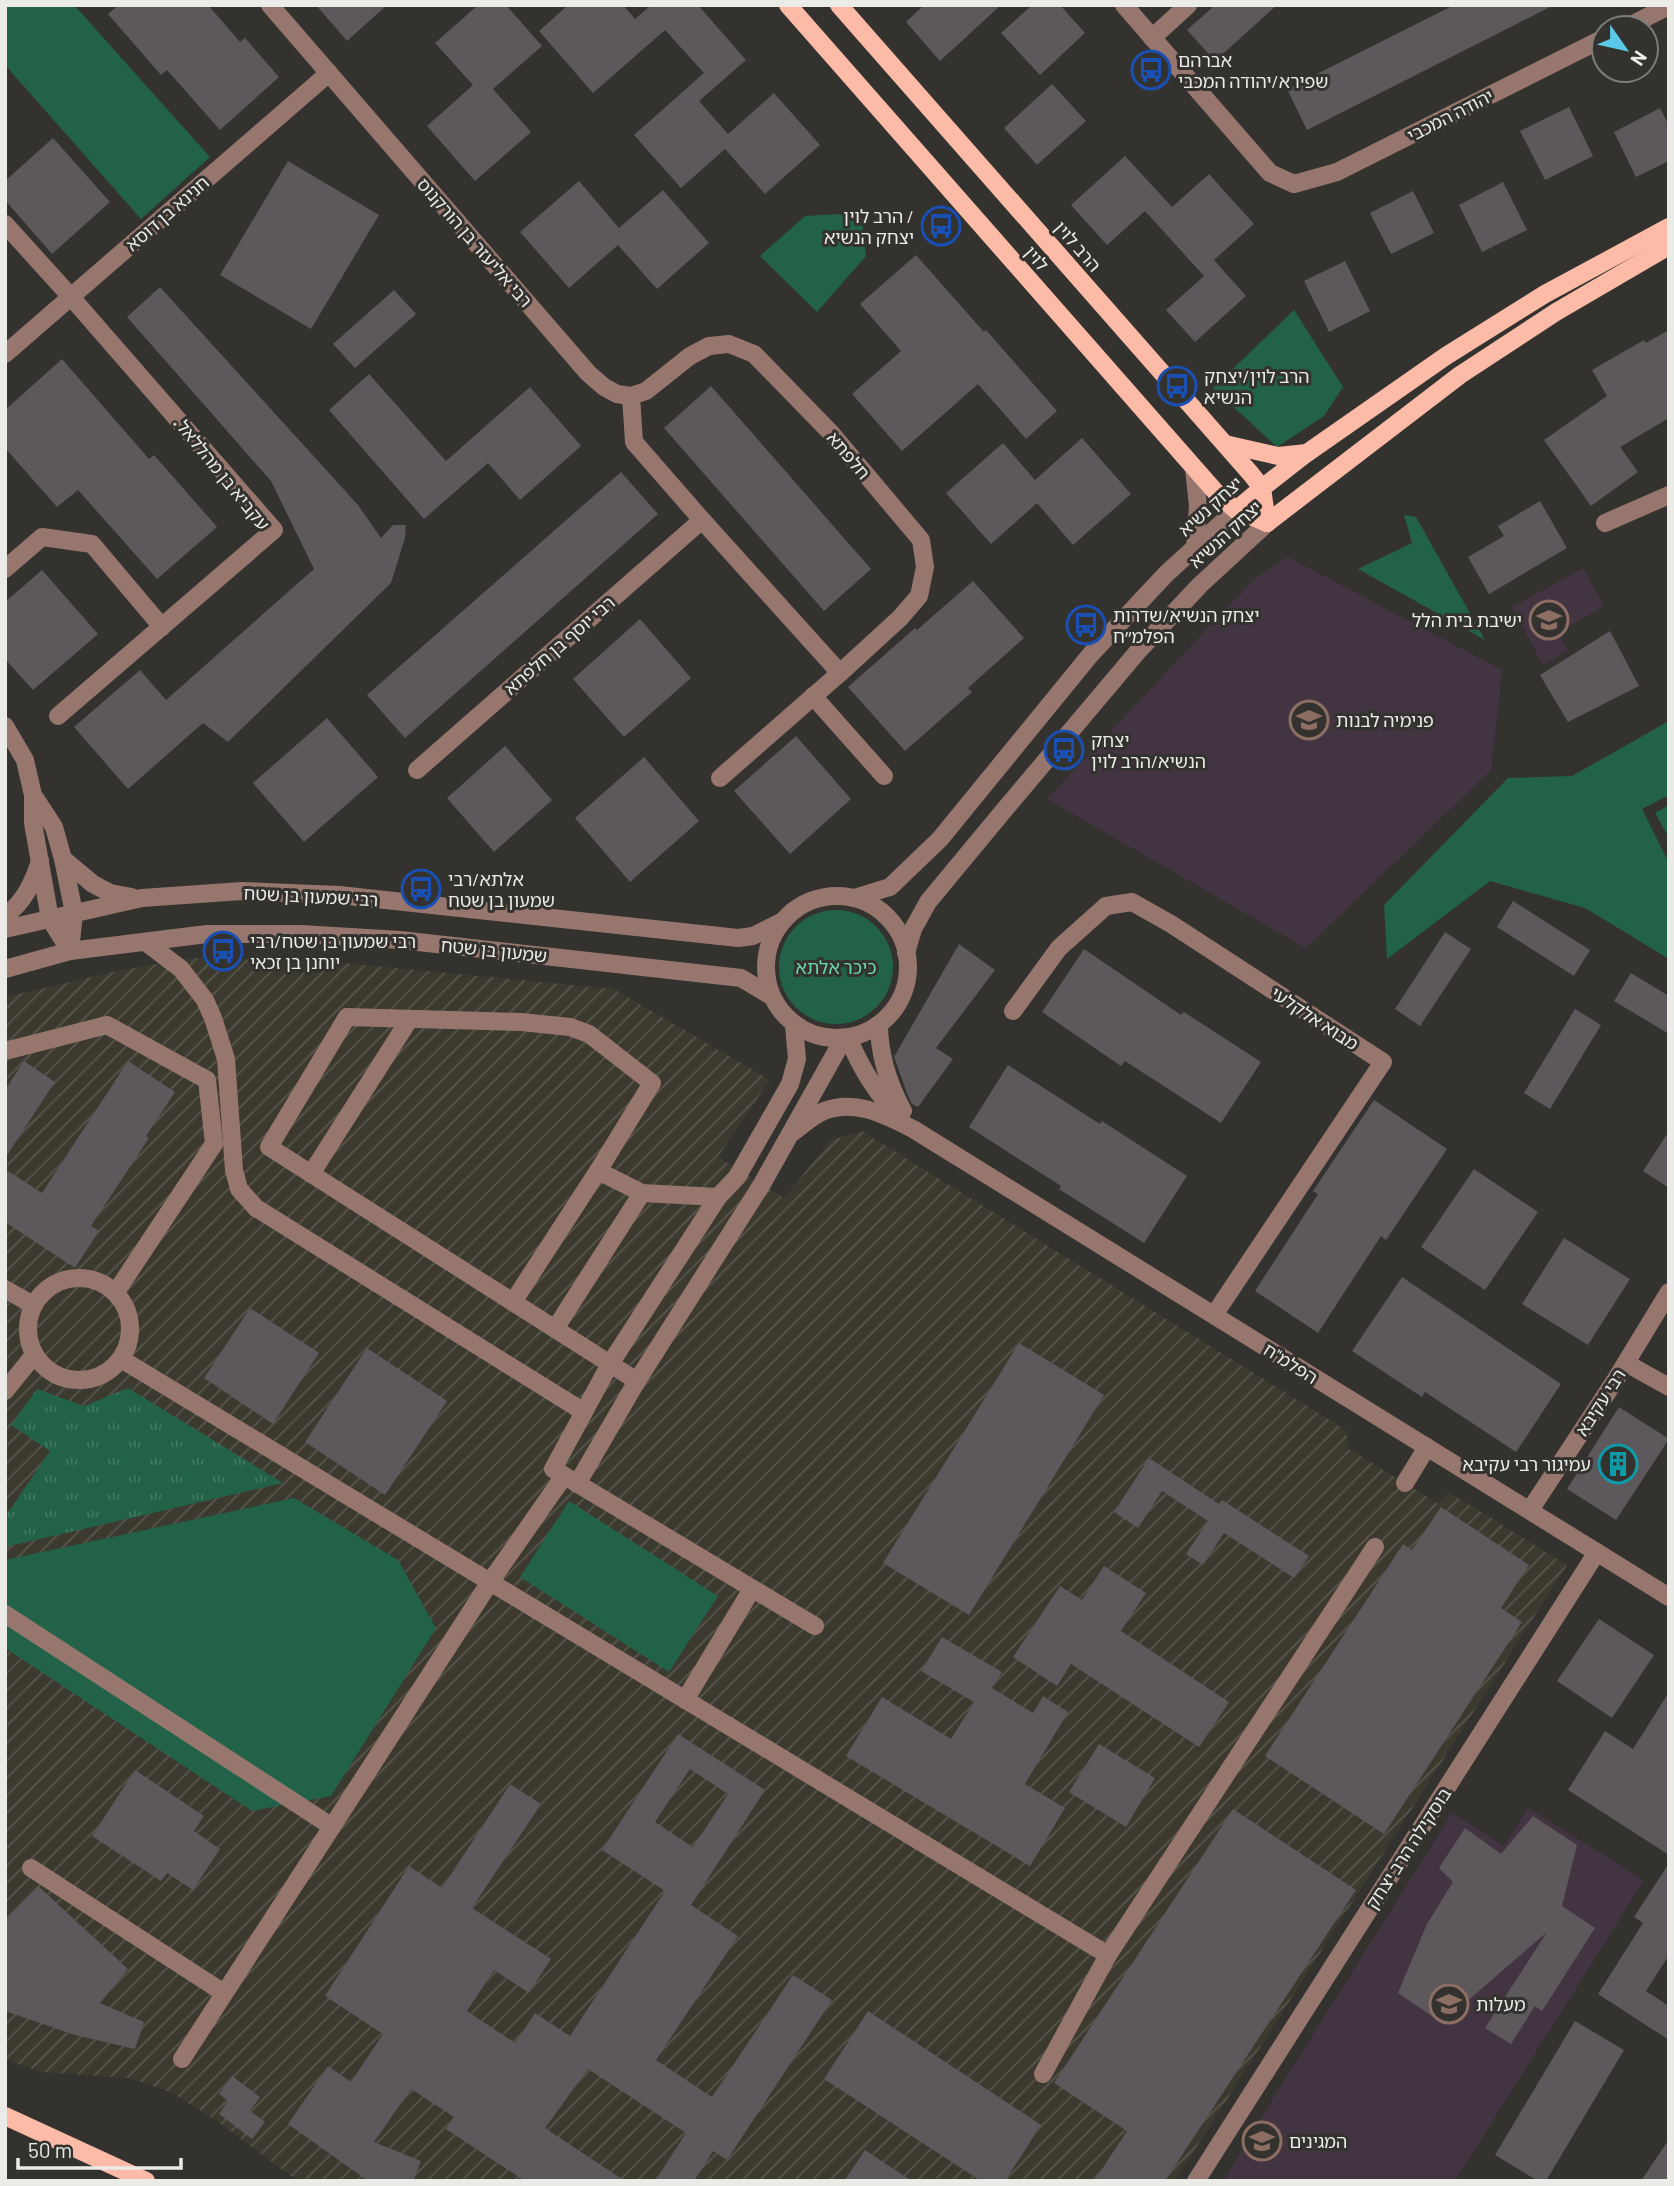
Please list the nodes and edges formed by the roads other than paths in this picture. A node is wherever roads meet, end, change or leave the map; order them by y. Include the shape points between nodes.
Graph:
1 (270, 5) edge
2 (788, 5) edge
3 (839, 5) edge
4 (1124, 5) edge
5 (1188, 5) edge
6 (1669, 6) edge
7 (1653, 14) edge
8 (1152, 38) junction
9 (1590, 45) edge
10 (329, 73) junction
11 (5, 224) edge
12 (1669, 227) edge
13 (1669, 246) edge
14 (71, 297) junction
15 (5, 354) edge
16 (631, 396) junction
17 (1225, 444) junction
18 (1307, 453) junction
19 (1194, 468) junction
20 (1262, 488) junction
21 (1669, 495) edge
22 (1236, 510) junction
23 (702, 520) junction
24 (1266, 523) junction
25 (1605, 523) dead end
26 (1195, 548) junction
27 (5, 569) edge
28 (162, 627) junction
29 (840, 673) junction
30 (813, 696) junction
31 (58, 716) dead end
32 (5, 726) edge
33 (417, 771) dead end
34 (884, 776) dead end
35 (720, 778) dead end
36 (33, 795) junction
37 (41, 857) junction
38 (63, 859) junction
39 (142, 898) junction
40 (854, 898) junction
41 (74, 913) junction
42 (5, 916) edge
43 (50, 919) junction
44 (783, 922) junction
45 (5, 929) edge
46 (147, 943) junction
47 (70, 951) junction
48 (906, 953) junction
49 (5, 969) edge
50 (771, 996) junction
51 (1013, 1011) dead end
52 (409, 1020) junction
53 (879, 1024) junction
54 (794, 1025) junction
55 (846, 1038) junction
56 (5, 1051) edge
57 (913, 1129) junction
58 (792, 1133) junction
59 (598, 1171) junction
60 (311, 1174) junction
61 (642, 1193) junction
62 (718, 1197) junction
63 (5, 1289) edge
64 (116, 1292) junction
65 (1669, 1292) edge
66 (513, 1302) junction
67 (33, 1305) junction
68 (1214, 1315) junction
69 (555, 1329) junction
70 (34, 1355) junction
71 (121, 1359) junction
72 (1626, 1363) junction
73 (610, 1364) junction
74 (637, 1381) junction
75 (1669, 1387) edge
76 (5, 1391) edge
77 (584, 1412) junction
78 (1427, 1447) junction
79 (565, 1476) junction
80 (1405, 1483) dead end
81 (1530, 1510) junction
82 (1375, 1548) dead end
83 (1597, 1552) junction
84 (490, 1582) junction
85 (752, 1588) junction
86 (1669, 1597) edge
87 (5, 1614) edge
88 (816, 1626) dead end
89 (685, 1700) junction
90 (331, 1826) junction
91 (31, 1868) dead end
92 (1108, 1955) junction
93 (224, 1993) junction
94 (182, 2059) dead end
95 (1043, 2074) dead end
96 (5, 2116) edge
97 (146, 2181) edge
98 (1196, 2181) edge

1 - 10 street, רבי אליעזר בן הורקנוס
2 - 19 main road, לוין
3 - 17 main road, הרב לוין
4 - 8 street
5 - 8 street
6 - 7 street
8 - 9 street, יהודה המכבי via 1270,173 1294,184 1337,173
10 - 14 street, חנינא בן דוסא
10 - 16 street, רבי אליעזר בן הורקנוס via 588,373 617,394
11 - 14 street
12 - 18 main road, יצחק נשיא via 1545,294
13 - 24 main road, יצחק הנשיא via 1460,375
14 - 15 street, חנינא בן דוסא
14 - 28 street, .עקביא בן מהללאל via 274,530
16 - 23 street via 634,442
16 - 29 street, חלפתא via 646,391 709,346 729,344 754,354 831,433 921,540 925,567 919,596
17 - 18 main road via 1278,456
17 - 20 main road, הרב לוין
18 - 20 main road, יצחק נשיא
19 - 22 main road, לוין
19 - 26 street via 1198,506
20 - 22 main road, יצחק נשיא
20 - 24 main road
21 - 25 street
22 - 24 main road, לוין
22 - 26 street, יצחק נשיא
23 - 29 street
23 - 33 street, רבי יוסף בן חלפתא
24 - 48 street, יצחק הנשיא via 1200,584 1139,650 1017,794 928,902
26 - 40 street, יצחק נשיא via 1091,654 940,839 890,887
27 - 28 street via 42,537 92,544
28 - 31 street, .עקביא בן מהללאל
29 - 30 street
30 - 34 street
30 - 35 street
32 - 36 street via 25,760
36 - 37 street via 33,823
36 - 38 street via 54,827
37 - 42 street via 34,881
37 - 43 street
38 - 39 street via 110,893
38 - 41 street
39 - 41 street, רבי שמעון בן שטח
39 - 44 street, רבי שמעון בן שטח via 242,891 340,895 738,938
40 - 44 street via 815,900
40 - 48 street via 888,918
41 - 43 street, רבי שמעון בן שטח
41 - 47 street
43 - 45 street, רבי שמעון בן שטח
43 - 47 street
44 - 50 street via 766,957
46 - 47 street, שמעון בן שטח
46 - 50 street, שמעון בן שטח via 207,934 400,940 741,978
46 - 77 street via 181,969 214,1018 226,1059 234,1170 240,1189 256,1208
47 - 49 street, שמעון בן שטח
48 - 53 street via 903,993
50 - 54 street
51 - 68 street, מבוא אלקלעי via 1059,948 1106,906 1132,902 1383,1062
52 - 59 street via 569,1027 589,1034 652,1083
52 - 60 street
52 - 60 street via 347,1017 269,1147
53 - 55 street
53 - 57 street via 889,1081
54 - 55 street via 813,1035
54 - 62 street via 797,1059 790,1084 737,1177
55 - 57 street via 878,1092
55 - 58 street
56 - 64 street via 107,1025 206,1080 214,1144
57 - 58 street via 878,1112 844,1106 822,1111
57 - 68 street, הפלמ"ח
58 - 74 street
59 - 61 street
59 - 66 street
60 - 66 street
61 - 62 street
61 - 69 street
62 - 73 street
63 - 67 street
64 - 67 street via 103,1283 71,1277 56,1282
64 - 71 street via 130,1324 129,1342
65 - 72 street, רבי עקיבא
66 - 69 street
67 - 70 street via 27,1321
68 - 78 street, הפלמ"ח
69 - 73 street
70 - 71 street via 59,1377 76,1380 101,1375
70 - 76 street
71 - 84 street
72 - 75 street
72 - 81 street, רבי עקיבא
73 - 74 street
73 - 77 street
74 - 79 street
77 - 79 street
78 - 80 street
78 - 81 street, הפלמ"ח
79 - 84 street
79 - 85 street
81 - 83 street, הפלמ"ח
82 - 92 street
83 - 86 street, הפלמ"ח
83 - 98 street, בוסקילה הרב יצחק
84 - 89 street
84 - 90 street
85 - 88 street
85 - 89 street
87 - 90 street
89 - 92 street
90 - 93 street
91 - 93 street
92 - 95 street
93 - 94 street
96 - 97 main road

